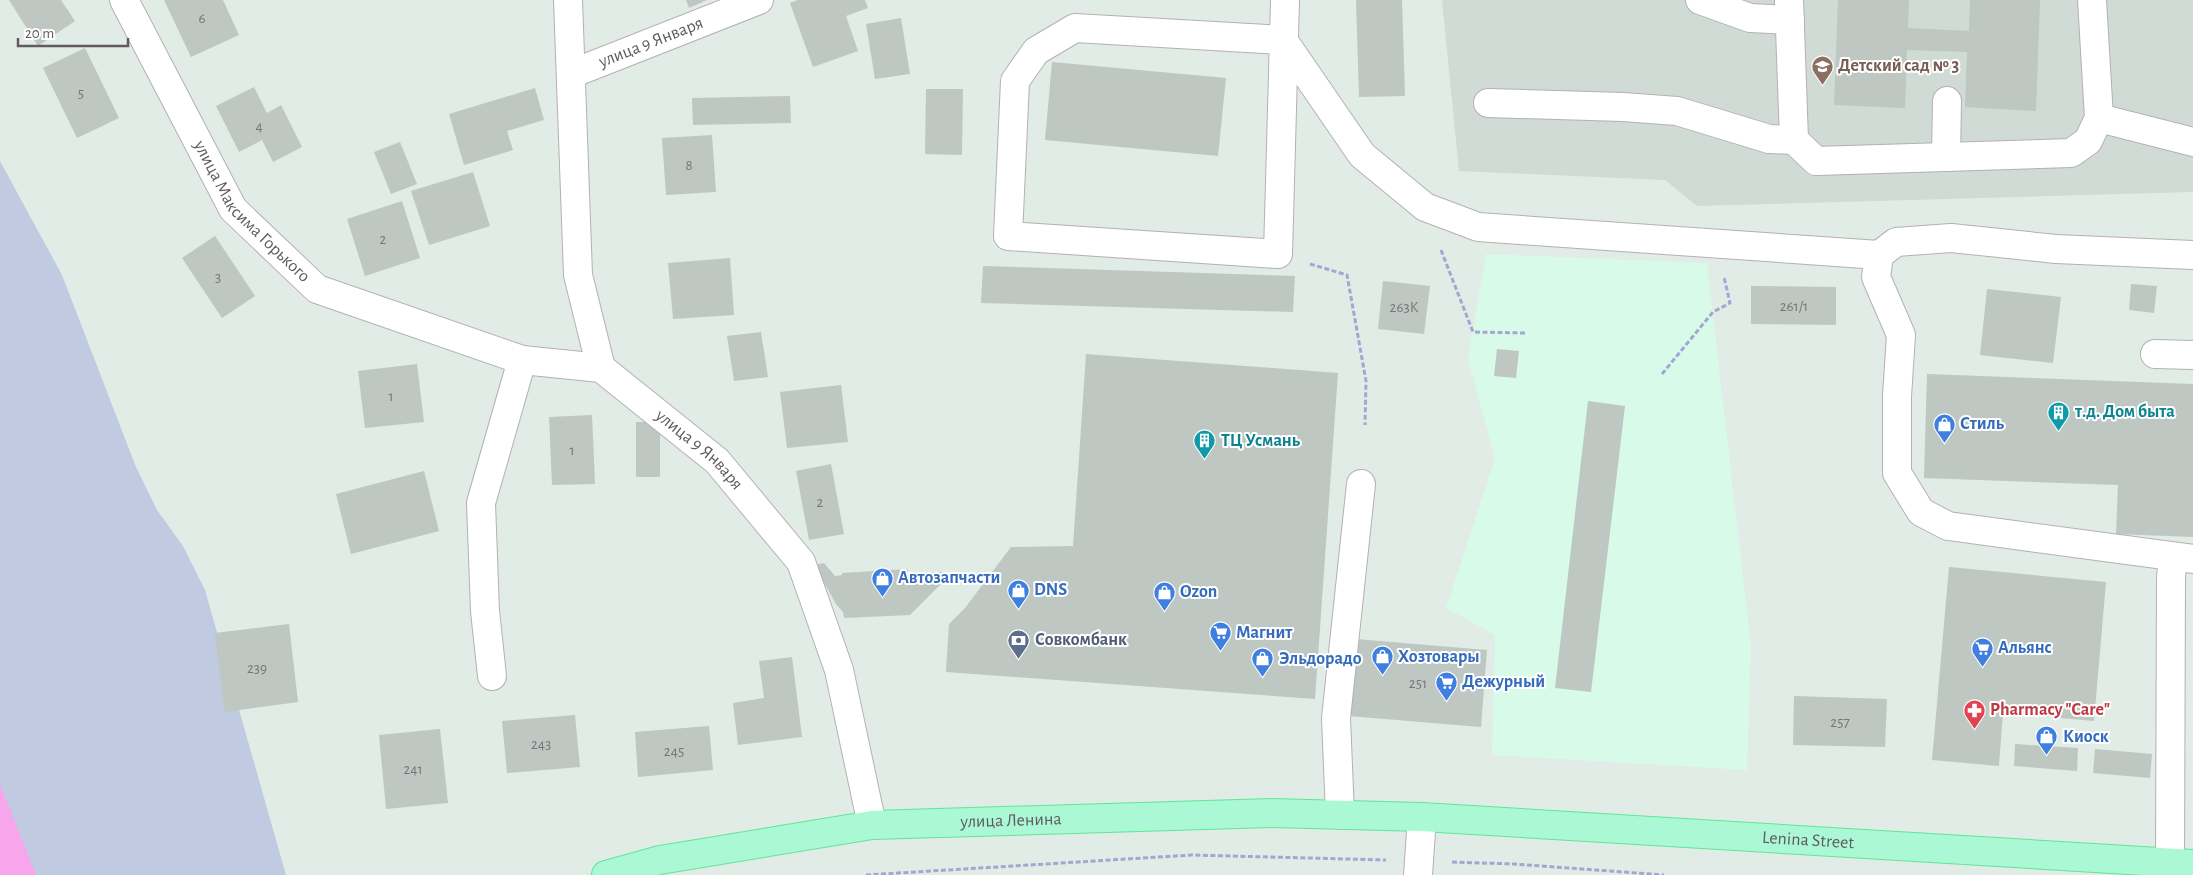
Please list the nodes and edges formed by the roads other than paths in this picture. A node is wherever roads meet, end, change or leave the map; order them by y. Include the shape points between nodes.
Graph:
1 (124, 0) edge
2 (568, 0) edge
3 (759, 0) edge
4 (1285, 0) edge
5 (1700, 0) edge
6 (2092, 0) edge
7 (1790, 10) edge
8 (1283, 40) junction
9 (571, 74) junction
10 (1947, 100) dead end
11 (1488, 103) dead end
12 (2100, 118) junction
13 (1794, 140) junction
14 (2193, 142) edge
15 (1946, 157) junction
16 (1879, 255) junction
17 (2193, 255) edge
18 (2155, 354) dead end
19 (2193, 355) edge
20 (522, 360) junction
21 (601, 368) junction
22 (1361, 484) dead end
23 (2183, 558) edge
24 (492, 676) dead end
25 (1340, 815) junction
26 (1422, 818) junction
27 (872, 825) junction
28 (2182, 864) edge
29 (1418, 868) edge
30 (606, 875) edge

1 - 20 street, улица Максима Горького via 233,209 317,289
2 - 9 street, улица 9 Января
3 - 9 street, улица 9 Января
4 - 8 street
5 - 7 street via 1750,18
6 - 12 street
7 - 13 street
8 - 8 street via 1074,28 1036,51 1015,81 1008,236 1278,254
8 - 16 street via 1362,154 1425,207 1478,227
9 - 21 street, улица 9 Января via 578,275
10 - 15 street
11 - 13 street via 1677,111 1769,139
12 - 14 street
12 - 15 street via 2088,141 2071,153
13 - 15 street via 1816,161
16 - 17 street via 1896,242 1951,238 2056,249
16 - 23 street via 1876,277 1901,335 1897,473 1921,512 1948,526
18 - 19 street
20 - 21 street, улица Максима Горького
20 - 24 street via 481,503 485,611
21 - 27 street, улица 9 Января via 717,461 801,562 839,670
22 - 25 street via 1336,718
23 - 28 street via 2171,587
25 - 26 main road, улица Ленина
25 - 27 main road, улица Ленина
26 - 28 main road, Lenina Street
26 - 29 street
27 - 30 main road, улица Ленина via 660,860

